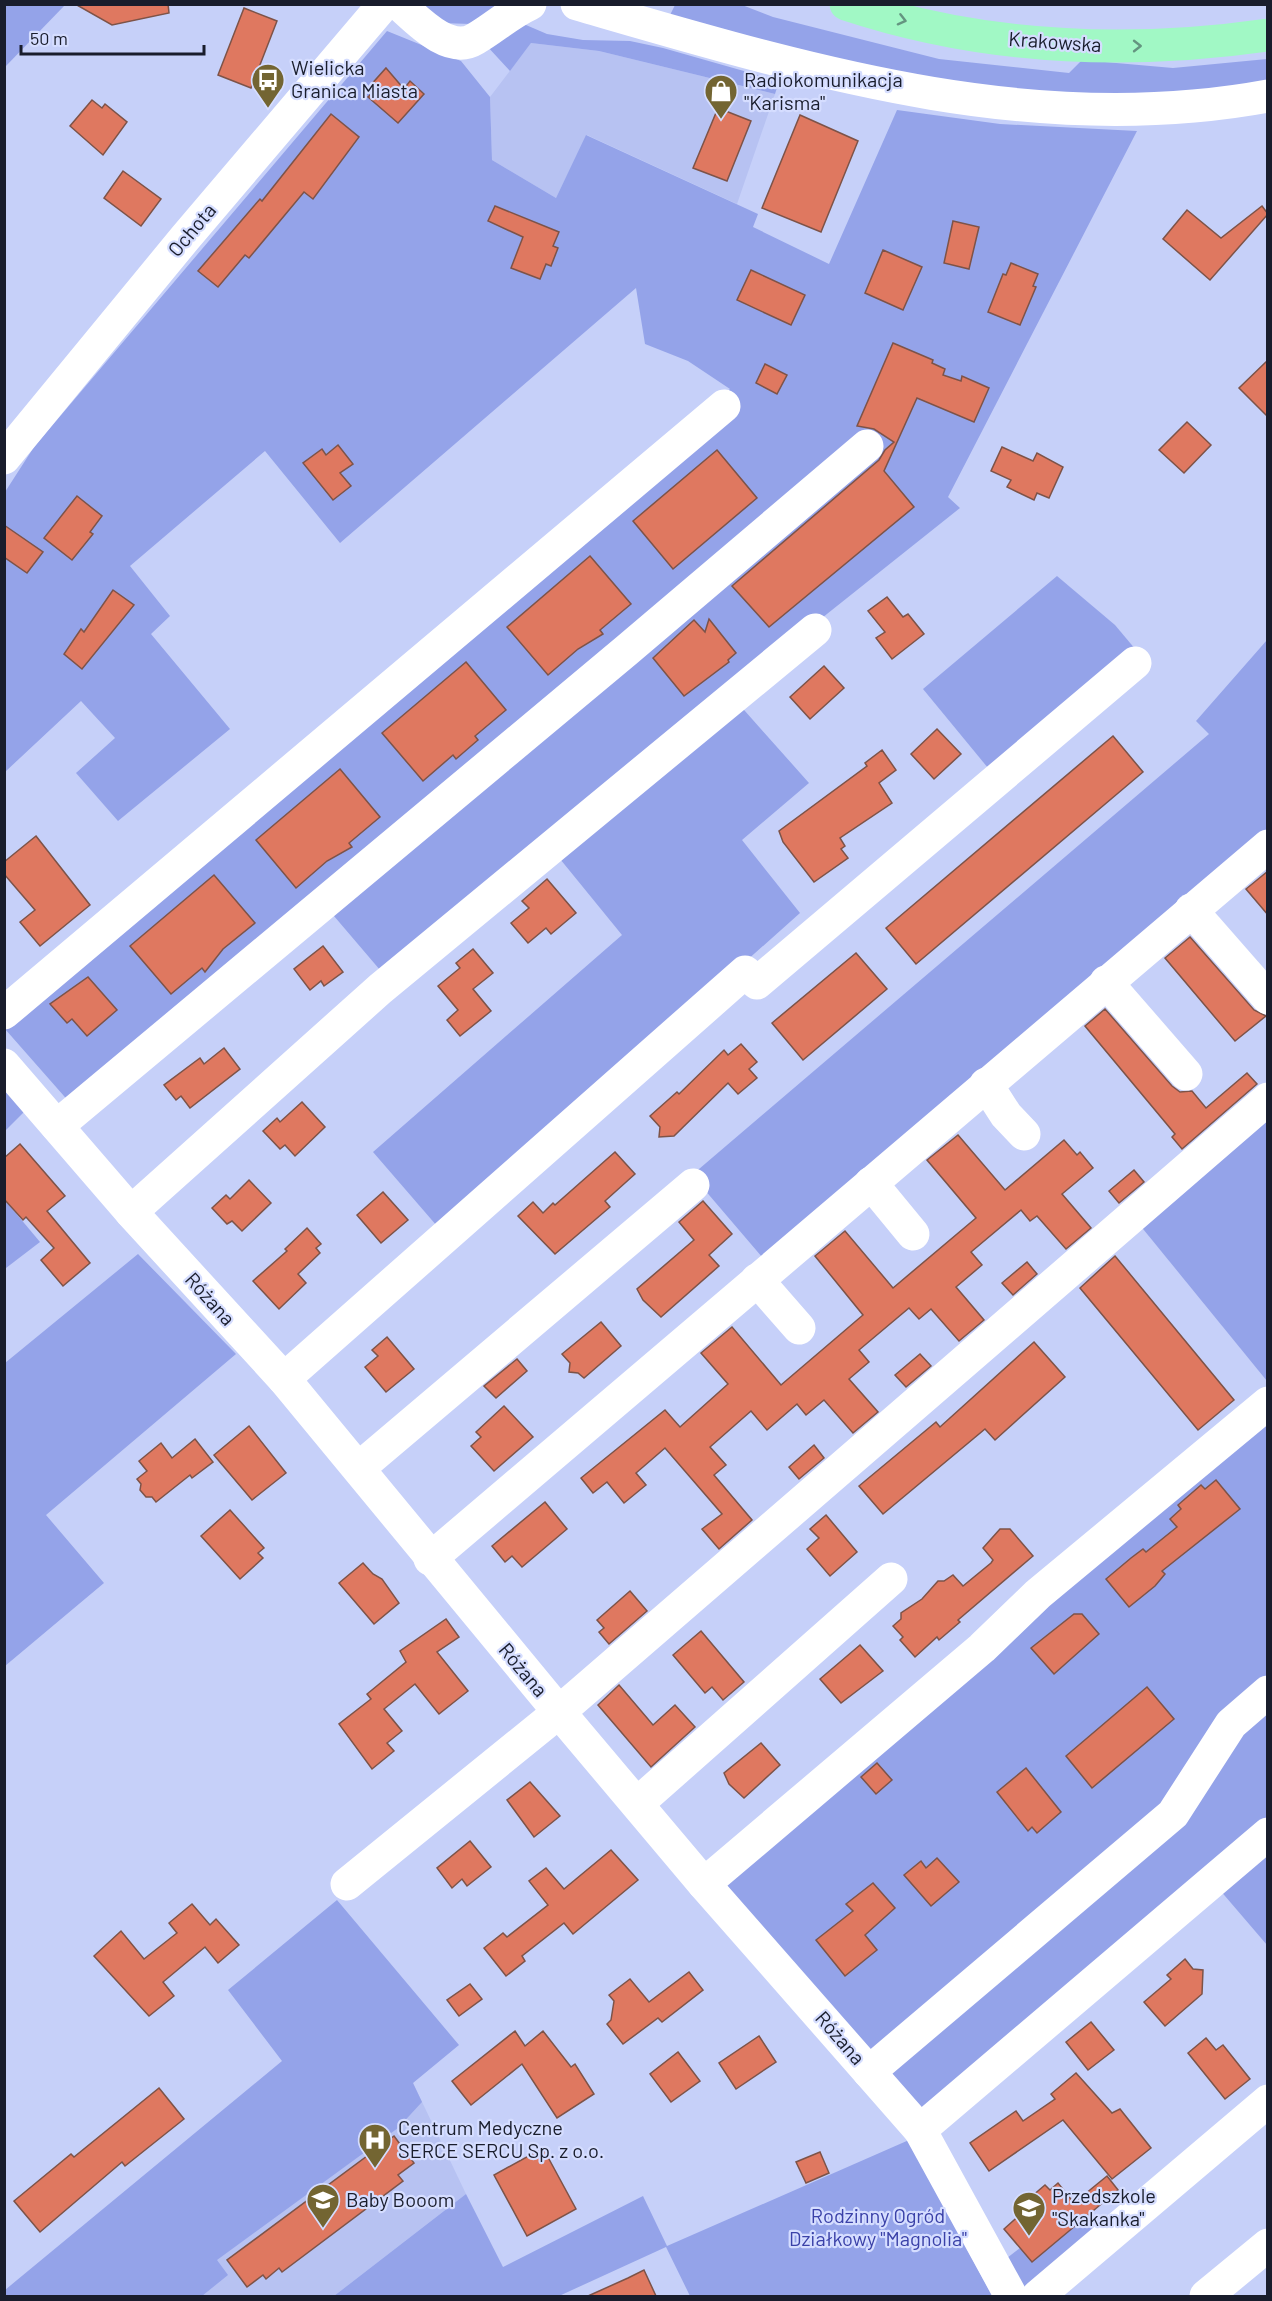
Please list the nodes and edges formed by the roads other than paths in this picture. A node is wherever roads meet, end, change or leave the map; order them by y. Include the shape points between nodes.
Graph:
1 (384, 4) edge
2 (399, 4) edge
3 (530, 4) edge
4 (577, 4) edge
5 (846, 4) edge
6 (1268, 35) edge
7 (1268, 96) edge
8 (724, 406) dead end
9 (867, 446) dead end
10 (4, 458) edge
11 (815, 630) dead end
12 (1135, 663) dead end
13 (1268, 846) edge
14 (1191, 910) junction
15 (1106, 982) junction
16 (1268, 998) edge
17 (4, 1013) edge
18 (4, 1065) edge
19 (1186, 1074) dead end
20 (986, 1084) junction
21 (1268, 1099) edge
22 (57, 1125) junction
23 (1024, 1134) dead end
24 (871, 1183) junction
25 (693, 1185) dead end
26 (131, 1212) junction
27 (913, 1234) dead end
28 (757, 1280) junction
29 (798, 1328) dead end
30 (284, 1379) junction
31 (1268, 1403) edge
32 (359, 1468) junction
33 (430, 1559) junction
34 (891, 1579) dead end
35 (1268, 1692) edge
36 (558, 1712) junction
37 (638, 1803) junction
38 (1268, 1834) edge
39 (347, 1884) dead end
40 (704, 1884) junction
41 (869, 2072) junction
42 (1268, 2101) edge
43 (920, 2130) junction
44 (1268, 2245) edge
45 (1011, 2296) edge
46 (1038, 2296) edge
47 (1206, 2296) edge

1 - 10 street, Ochota
2 - 3 street via 431,31 457,43 472,41
4 - 7 street via 871,84 948,98 1105,110
5 -> 6 main road, Krakowska via 933,27 1052,45 1166,46
8 - 17 street
9 - 22 street
11 - 26 street via 380,989
12 - 30 street via 757,983 745,972
13 - 14 street
14 - 15 street
14 - 16 street
15 - 19 street
15 - 20 street
18 - 22 street, Różana
20 - 23 street
20 - 24 street
21 - 36 street
22 - 26 street, Różana
24 - 27 street
24 - 28 street
25 - 32 street
26 - 30 street, Różana
28 - 29 street
28 - 33 street
30 - 32 street, Różana
31 - 40 street via 1038,1594 982,1648
32 - 33 street, Różana
33 - 36 street, Różana
34 - 37 street
35 - 41 street via 1231,1724 1173,1814
36 - 37 street, Różana
36 - 39 street
37 - 40 street, Różana
38 - 43 street
40 - 41 street, Różana
41 - 43 street, Różana
42 - 46 street
43 - 45 street, Różana
44 - 47 street

